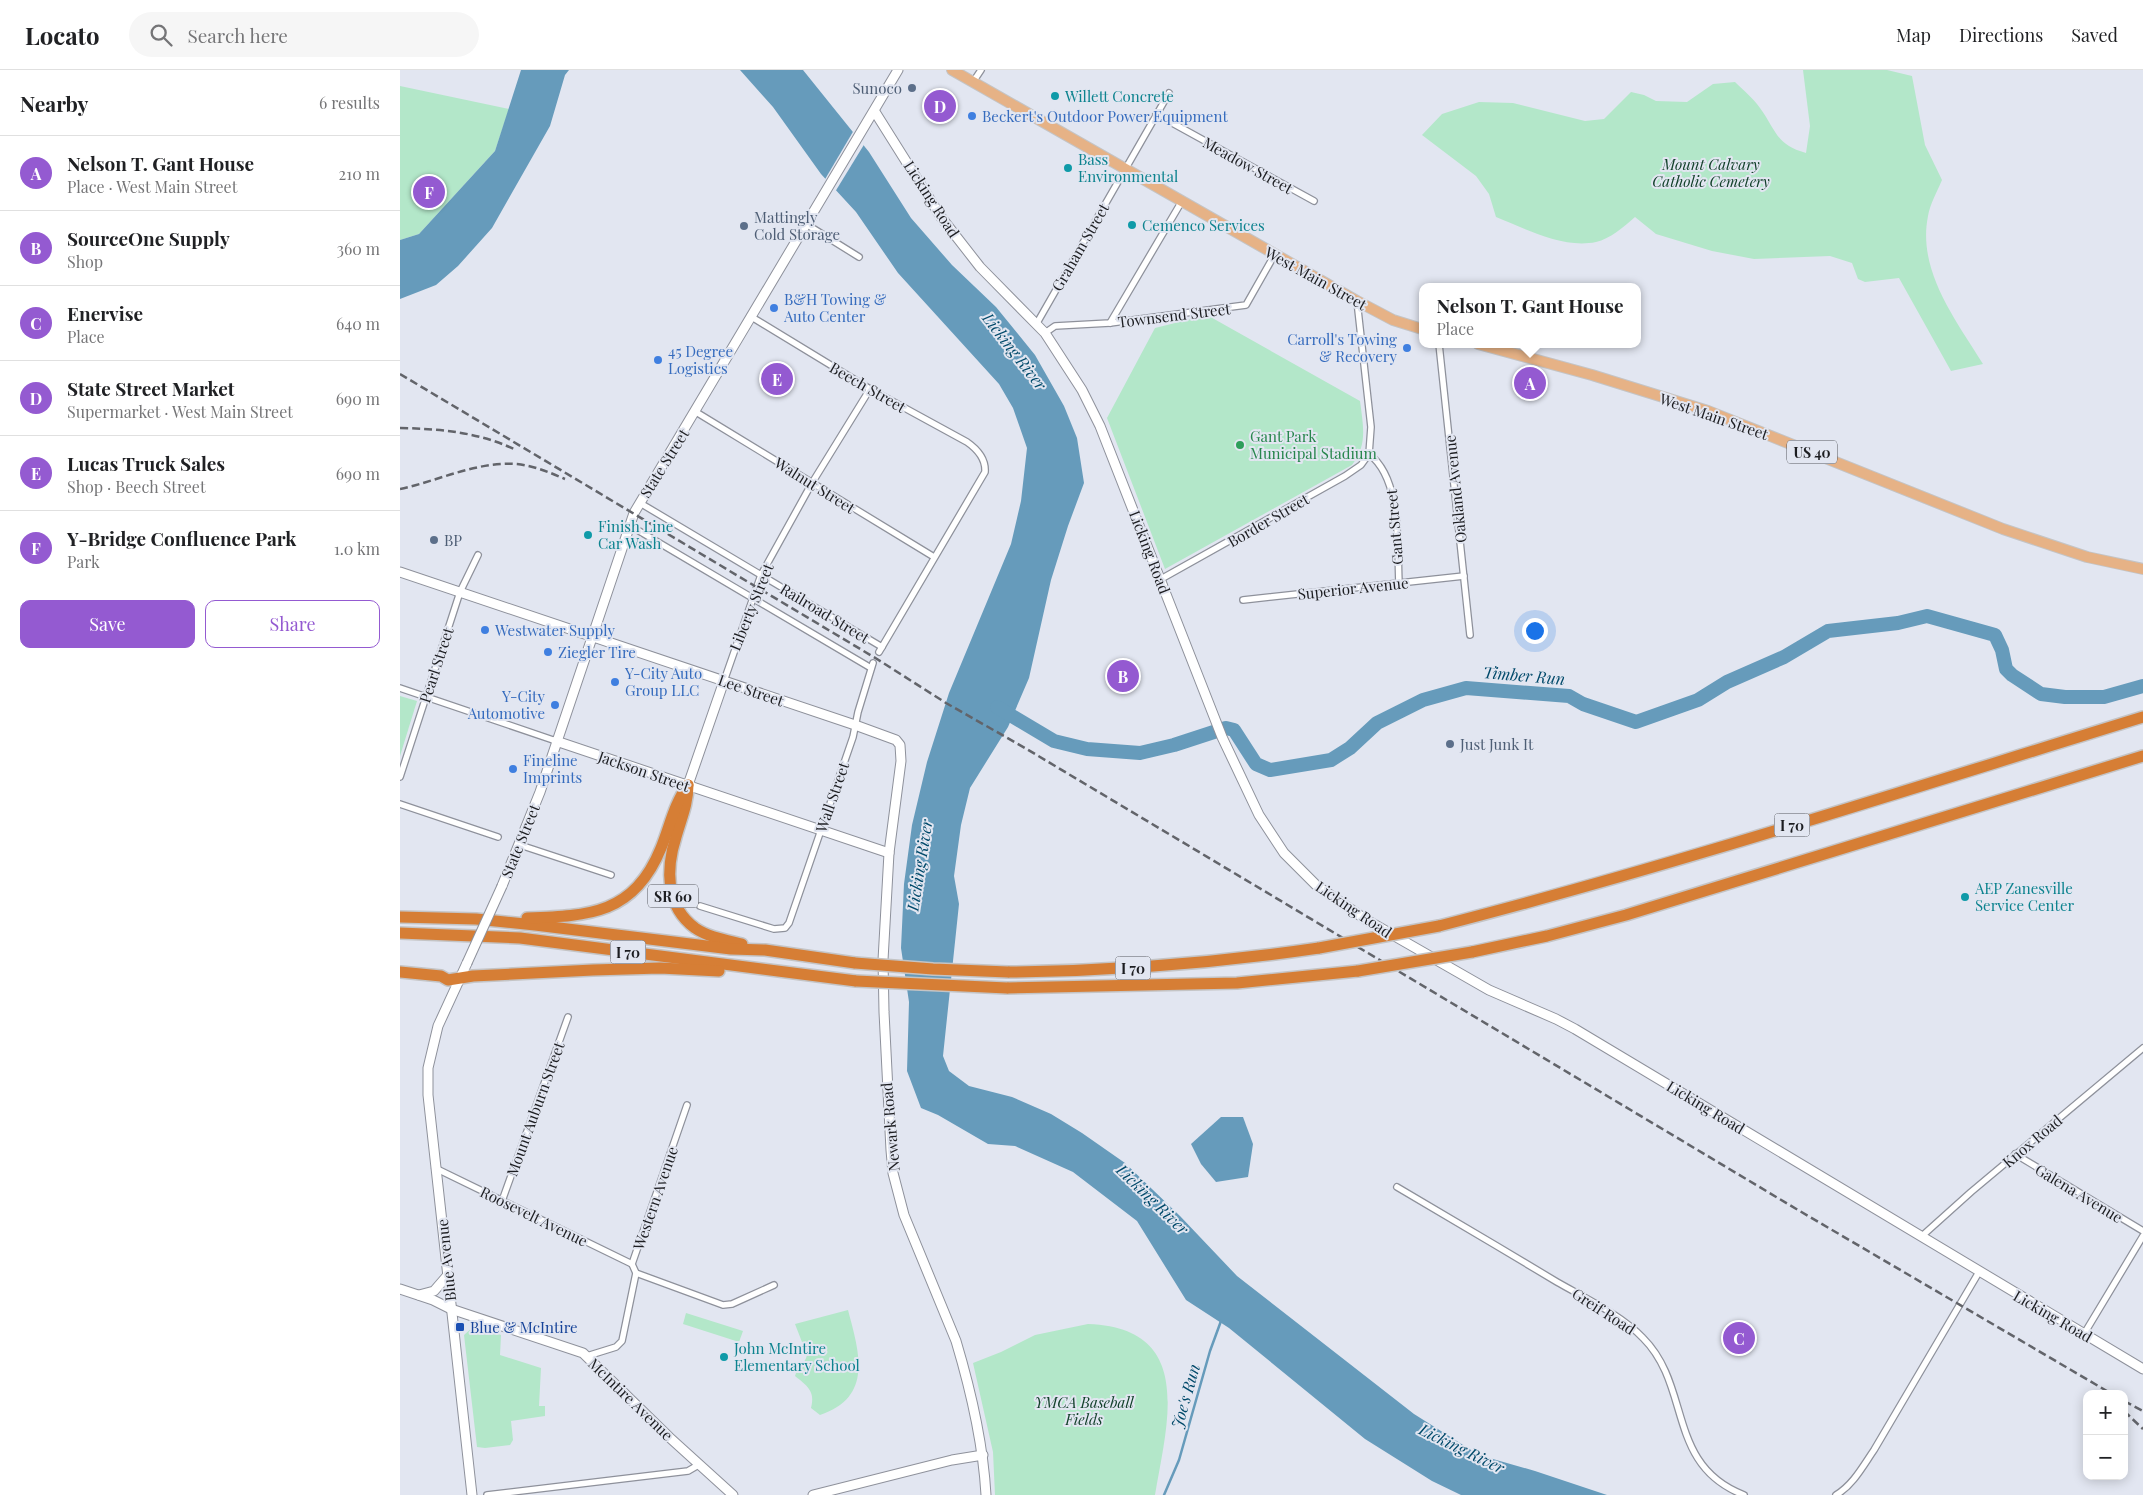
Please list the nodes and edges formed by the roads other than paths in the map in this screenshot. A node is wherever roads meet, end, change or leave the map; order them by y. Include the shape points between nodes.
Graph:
1 (898, 70) edge
2 (952, 70) edge
3 (981, 70) edge
4 (973, 82) junction
5 (1169, 93) dead end
6 (1156, 114) junction
7 (872, 115) junction
8 (1125, 168) junction
9 (1182, 201) junction
10 (1314, 201) dead end
11 (806, 224) junction
12 (1275, 254) junction
13 (859, 257) dead end
14 (1357, 301) junction
15 (750, 316) junction
16 (1037, 323) junction
17 (1110, 323) junction
18 (1419, 328) edge
19 (1045, 332) junction
20 (1439, 348) edge
21 (1493, 348) edge
22 (870, 389) junction
23 (696, 412) junction
24 (1369, 454) junction
25 (812, 483) junction
26 (640, 503) junction
27 (629, 526) junction
28 (478, 555) dead end
29 (934, 558) junction
30 (2143, 569) edge
31 (400, 572) edge
32 (761, 575) junction
33 (1464, 576) junction
34 (1161, 580) junction
35 (1398, 583) junction
36 (460, 592) junction
37 (752, 598) junction
38 (1243, 600) dead end
39 (1470, 635) dead end
40 (591, 636) junction
41 (872, 665) joint
42 (724, 681) junction
43 (400, 688) edge
44 (426, 697) junction
45 (2143, 717) edge
46 (855, 724) junction
47 (556, 741) junction
48 (900, 745) joint
49 (2143, 756) edge
50 (400, 777) edge
51 (688, 785) junction
52 (400, 804) edge
53 (820, 829) junction
54 (498, 837) dead end
55 (520, 845) junction
56 (889, 852) junction
57 (611, 876) dead end
58 (700, 906) dead end
59 (400, 917) edge
60 (476, 919) junction
61 (400, 933) edge
62 (765, 950) junction
63 (768, 970) junction
64 (400, 972) edge
65 (460, 978) junction
66 (568, 1017) dead end
67 (438, 1026) joint
68 (2143, 1048) edge
69 (687, 1105) dead end
70 (2015, 1154) junction
71 (435, 1168) junction
72 (1396, 1187) dead end
73 (502, 1201) junction
74 (2143, 1231) edge
75 (1922, 1236) junction
76 (2143, 1236) edge
77 (632, 1264) junction
78 (1979, 1272) junction
79 (636, 1273) junction
80 (447, 1276) junction
81 (774, 1285) dead end
82 (400, 1289) edge
83 (418, 1295) junction
84 (451, 1309) junction
85 (2084, 1334) junction
86 (587, 1356) junction
87 (2143, 1369) edge
88 (983, 1456) junction
89 (700, 1464) junction
90 (472, 1495) edge
91 (487, 1495) edge
92 (733, 1495) edge
93 (813, 1495) edge
94 (986, 1495) edge
95 (1744, 1495) edge
96 (1836, 1495) edge

1 - 7 street, State Street
2 - 4 main road, West Main Street
3 - 4 street
4 - 8 main road, West Main Street
5 - 6 street, Graham Street
6 - 8 street, Graham Street
6 - 10 street, Meadow Street
7 - 11 street, State Street
7 - 16 street, Licking Road via 916,174 941,217 980,266
8 - 9 main road, West Main Street
8 - 16 street, Graham Street
9 - 12 main road, West Main Street
9 - 17 street
11 - 13 street
11 - 15 street, State Street
12 - 14 main road, West Main Street
12 - 17 street, Townsend Street via 1246,305
14 - 18 main road, West Main Street via 1393,320
14 - 24 street via 1372,427
15 - 22 street, Beech Street
15 - 23 street, State Street
16 - 19 street, Licking Road
17 - 19 street, Townsend Street via 1055,326
19 - 34 street, Licking Road via 1082,390 1100,426
20 - 33 street, Oakland Avenue
21 - 30 main road, West Main Street / US 40 via 1708,411 2031,539 2087,557
22 - 25 street, Liberty Street
22 - 29 street, Beech Street via 966,442 983,458 985,472
23 - 25 street, Walnut Street
23 - 26 street, State Street
24 - 34 street, Border Street via 1361,465 1345,476
24 - 35 street, Gant Street via 1384,470 1392,491
25 - 29 street, Walnut Street
25 - 32 street, Liberty Street
26 - 27 street, State Street
26 - 32 street, Railroad Street
27 - 37 street, Railroad Street
27 - 40 street, State Street
28 - 36 street, Pearl Street
29 - 32 street, Railroad Street via 880,649
31 - 36 street, Lee Street
32 - 37 street, Liberty Street
33 - 35 street, Superior Avenue
33 - 39 street, Oakland Avenue
34 - 75 street, Licking Road via 1222,737 1259,815 1284,853 1306,876 1335,900 1464,977 1575,1029
35 - 38 street, Superior Avenue
36 - 40 street, Lee Street
36 - 44 street, Pearl Street
37 - 41 street, Railroad Street
37 - 42 street, Liberty Street
40 - 42 street, Lee Street
40 - 47 street, State Street
41 - 46 street, Wall Street
42 - 46 street, Lee Street
42 - 51 street, Liberty Street
43 - 44 street, Jackson Street
44 - 47 street, Jackson Street
44 - 50 street, Pearl Street
45 - 62 highway, I 70, bridge via 1528,903 1439,926 1319,948 1184,965 1008,972 854,963
46 - 48 street, Lee Street via 896,740
46 - 53 street, Wall Street
47 - 51 street, Jackson Street
47 - 55 street, State Street
48 - 56 street, Newark Road via 901,761
49 - 63 highway, I 70, bridge via 1626,915 1472,952 1358,971 1211,984 1007,988 856,981
51 - 53 street, Jackson Street
51 - 60 highway via 678,798 654,863 636,889 622,899 587,914 567,917
51 - 62 highway, SR 60 via 688,802 670,859 669,878 676,905 695,928 716,938
52 - 54 street
53 - 56 street, Jackson Street
53 - 58 street, Wall Street via 785,928 774,929
55 - 57 street
55 - 65 street, State Street, bridge
56 - 88 street, Newark Road via 883,960 893,1173 912,1238 956,1341
59 - 60 highway, I 70
60 - 62 highway, I 70 via 731,949
61 - 63 highway, I 70 via 520,938
63 - 65 highway via 737,972 660,968
64 - 65 highway via 441,976 448,980
65 - 67 street, State Street
66 - 73 street, Mount Auburn Street
67 - 71 street, Blue Avenue via 430,1058 428,1095
68 - 70 street, Knox Road
69 - 77 street, Western Avenue
70 - 74 street, Galena Avenue
70 - 75 street, Knox Road
71 - 73 street, Roosevelt Avenue
71 - 80 street, Blue Avenue
72 - 95 street, Greif Road via 1628,1324 1643,1337 1666,1371 1692,1450 1717,1480
73 - 77 street, Roosevelt Avenue
75 - 78 street, Licking Road
76 - 85 street
77 - 79 street, Western Avenue
78 - 85 street, Licking Road
78 - 96 street via 1874,1450 1844,1490
79 - 81 street via 723,1305
79 - 86 street via 622,1342
80 - 83 street via 434,1291
80 - 84 street, Blue Avenue
82 - 83 street, McIntire Avenue
83 - 84 street, McIntire Avenue
84 - 86 street, McIntire Avenue
84 - 90 street, Blue Avenue
85 - 87 street, Licking Road
86 - 89 street, McIntire Avenue
88 - 93 street via 952,1460
88 - 94 street, Newark Road
89 - 91 street via 688,1471
89 - 92 street, McIntire Avenue

